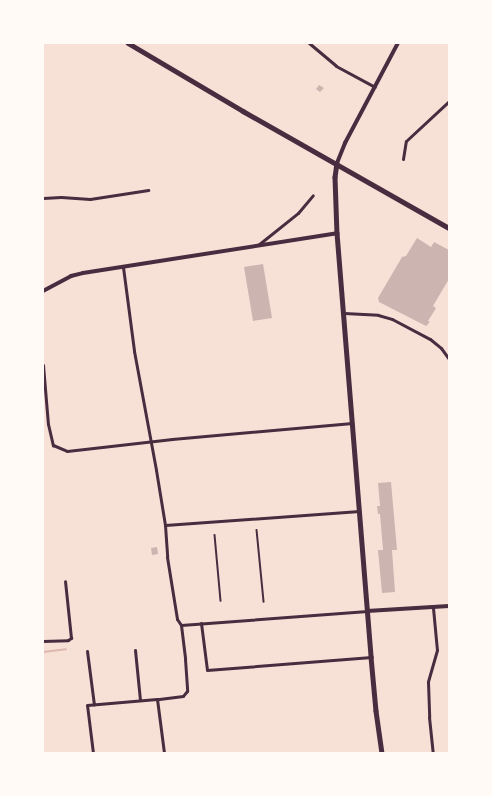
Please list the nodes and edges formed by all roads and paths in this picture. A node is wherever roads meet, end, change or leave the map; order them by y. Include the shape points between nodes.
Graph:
1 (128, 43) edge
2 (310, 43) edge
3 (398, 43) edge
4 (375, 87) junction
5 (449, 101) edge
6 (403, 159) dead end
7 (337, 163) junction
8 (148, 190) dead end
9 (313, 195) dead end
10 (43, 198) edge
11 (449, 228) edge
12 (337, 234) junction
13 (255, 247) junction
14 (123, 267) junction
15 (43, 291) edge
16 (344, 313) junction
17 (449, 359) edge
18 (43, 365) edge
19 (352, 423) junction
20 (150, 441) junction
21 (359, 511) junction
22 (165, 525) junction
23 (257, 530) dead end
24 (215, 535) dead end
25 (65, 581) dead end
26 (221, 601) dead end
27 (264, 602) dead end
28 (449, 606) edge
29 (433, 608) junction
30 (367, 611) junction
31 (201, 623) junction
32 (181, 625) junction
33 (43, 641) edge
34 (135, 650) dead end
35 (87, 651) dead end
36 (371, 657) junction
37 (157, 699) junction
38 (140, 700) junction
39 (94, 704) junction
40 (93, 753) edge
41 (164, 753) edge
42 (382, 753) edge
43 (433, 753) edge

1 - 7 main road
2 - 4 street via 336,66
3 - 4 street
4 - 7 street
5 - 6 street via 406,141
7 - 11 main road
7 - 12 main road
8 - 10 street via 90,199
9 - 13 street via 298,213
12 - 13 street
12 - 16 main road
13 - 14 street
14 - 15 street via 71,276
14 - 20 street via 134,351
16 - 17 street via 378,315 392,319 430,339
16 - 19 main road
18 - 20 street via 48,424 53,445 67,451
19 - 20 street
19 - 21 main road
20 - 22 street
21 - 22 street
21 - 30 main road
22 - 32 street via 168,565 177,619
23 - 27 path
24 - 26 path
25 - 33 street via 71,638
28 - 29 street
29 - 30 street
29 - 43 street via 437,650 428,682
30 - 31 street
30 - 36 main road
31 - 32 street
31 - 36 street via 207,670
32 - 37 street via 187,691 183,696
34 - 38 street
35 - 39 street
36 - 42 main road
37 - 38 street
37 - 41 street
38 - 39 street
39 - 40 street via 87,705

